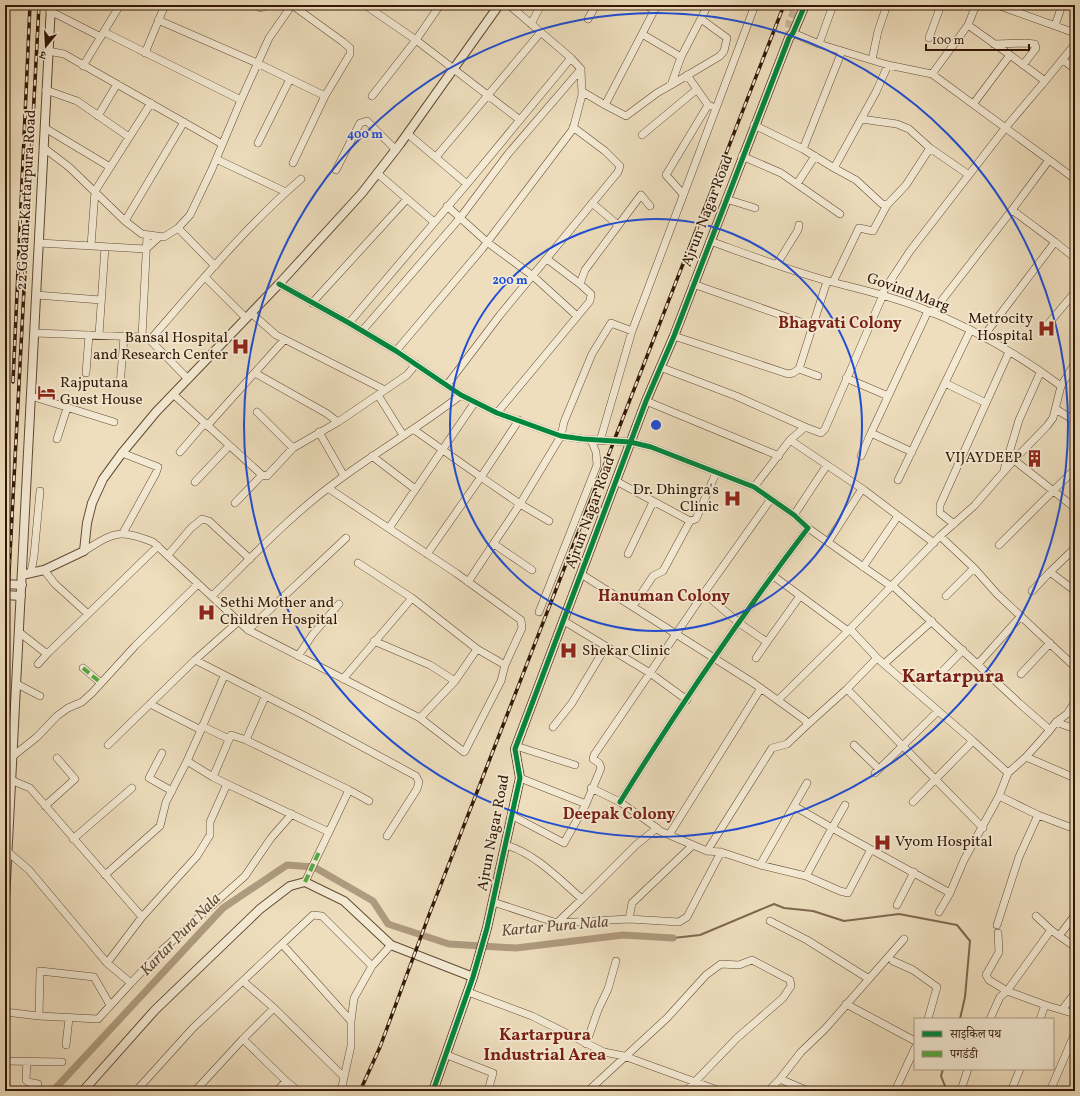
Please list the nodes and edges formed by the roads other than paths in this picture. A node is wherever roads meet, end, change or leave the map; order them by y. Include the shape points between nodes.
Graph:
1 (119, 5) edge
2 (164, 5) edge
3 (256, 5) edge
4 (267, 5) edge
5 (292, 5) edge
6 (365, 5) edge
7 (440, 5) edge
8 (499, 5) edge
9 (509, 5) edge
10 (541, 5) edge
11 (596, 5) edge
12 (646, 5) edge
13 (708, 5) edge
14 (754, 5) edge
15 (805, 5) edge
16 (833, 5) edge
17 (887, 5) edge
18 (941, 5) edge
19 (976, 5) edge
20 (997, 5) edge
21 (1062, 5) edge
22 (656, 7) edge
23 (51, 8) edge
24 (1016, 8) edge
25 (588, 19) dead end
26 (701, 19) junction
27 (158, 20) junction
28 (531, 24) junction
29 (968, 25) junction
30 (1055, 26) junction
31 (541, 32) junction
32 (793, 33) junction
33 (642, 34) junction
34 (1075, 34) edge
35 (103, 35) junction
36 (929, 38) dead end
37 (416, 40) junction
38 (819, 44) junction
39 (994, 44) junction
40 (1075, 44) edge
41 (48, 51) junction
42 (842, 52) junction
43 (145, 53) junction
44 (1010, 56) junction
45 (681, 57) junction
46 (571, 58) junction
47 (872, 60) junction
48 (1063, 60) junction
49 (257, 63) junction
50 (1023, 64) junction
51 (888, 65) junction
52 (83, 66) junction
53 (581, 69) junction
54 (1075, 69) edge
55 (454, 70) junction
56 (932, 74) junction
57 (687, 75) junction
58 (290, 79) junction
59 (1045, 81) junction
60 (117, 84) junction
61 (671, 85) junction
62 (46, 90) junction
63 (696, 90) junction
64 (582, 92) junction
65 (487, 95) junction
66 (325, 96) junction
67 (372, 96) dead end
68 (240, 100) junction
69 (151, 103) junction
70 (974, 103) junction
71 (605, 105) junction
72 (708, 105) junction
73 (715, 108) junction
74 (98, 116) junction
75 (861, 119) junction
76 (520, 120) junction
77 (184, 122) junction
78 (754, 125) junction
79 (573, 126) junction
80 (1006, 127) junction
81 (45, 128) junction
82 (408, 134) junction
83 (642, 135) dead end
84 (129, 138) junction
85 (258, 143) dead end
86 (222, 144) junction
87 (44, 148) junction
88 (930, 148) junction
89 (803, 149) junction
90 (396, 150) junction
91 (742, 156) junction
92 (815, 156) junction
93 (436, 157) junction
94 (216, 159) junction
95 (1049, 160) junction
96 (293, 162) dead end
97 (110, 167) junction
98 (834, 168) junction
99 (336, 170) dead end
100 (377, 173) junction
101 (969, 175) junction
102 (302, 179) dead end
103 (1075, 179) edge
104 (466, 184) junction
105 (797, 184) junction
106 (95, 191) junction
107 (286, 192) junction
108 (682, 193) junction
109 (406, 199) junction
110 (726, 199) junction
111 (592, 203) junction
112 (887, 205) junction
113 (447, 206) junction
114 (650, 206) dead end
115 (755, 208) dead end
116 (1012, 210) junction
117 (840, 214) dead end
118 (460, 218) junction
119 (125, 221) junction
120 (434, 222) junction
121 (799, 225) dead end
122 (618, 226) junction
123 (178, 228) junction
124 (147, 236) junction
125 (158, 238) junction
126 (710, 241) junction
127 (488, 242) junction
128 (1055, 242) junction
129 (39, 243) junction
130 (91, 246) junction
131 (105, 247) junction
132 (146, 249) junction
133 (1075, 258) edge
134 (547, 259) junction
135 (777, 264) junction
136 (215, 266) junction
137 (205, 276) junction
138 (533, 276) junction
139 (830, 281) junction
140 (279, 284) junction
141 (580, 284) junction
142 (693, 284) junction
143 (1075, 292) edge
144 (36, 295) junction
145 (882, 295) junction
146 (101, 300) junction
147 (312, 303) junction
148 (930, 312) junction
149 (249, 316) junction
150 (577, 316) junction
151 (349, 323) junction
152 (812, 326) junction
153 (1044, 329) dead end
154 (362, 331) junction
155 (632, 331) junction
156 (970, 331) junction
157 (35, 332) junction
158 (88, 335) junction
159 (99, 336) junction
160 (674, 336) junction
161 (124, 337) junction
162 (983, 337) junction
163 (142, 338) junction
164 (150, 340) junction
165 (284, 340) junction
166 (396, 351) junction
167 (1009, 352) junction
168 (1075, 363) edge
169 (416, 364) junction
170 (660, 367) junction
171 (798, 369) junction
172 (255, 373) junction
173 (1040, 373) junction
174 (86, 374) dead end
175 (818, 376) dead end
176 (846, 378) junction
177 (188, 379) junction
178 (945, 383) junction
179 (120, 385) dead end
180 (447, 385) junction
181 (1062, 386) junction
182 (385, 390) junction
183 (173, 394) junction
184 (378, 395) junction
185 (461, 395) junction
186 (31, 396) junction
187 (888, 396) junction
188 (646, 401) junction
189 (475, 402) junction
190 (986, 403) junction
191 (67, 408) junction
192 (1056, 409) junction
193 (257, 412) dead end
194 (497, 413) junction
195 (519, 420) junction
196 (1075, 421) edge
197 (114, 422) dead end
198 (338, 422) junction
199 (206, 425) junction
200 (805, 427) junction
201 (413, 429) junction
202 (319, 432) junction
203 (871, 433) junction
204 (403, 435) junction
205 (561, 436) junction
206 (57, 439) dead end
207 (591, 440) junction
208 (790, 440) junction
209 (600, 441) junction
210 (630, 442) junction
211 (229, 446) junction
212 (293, 448) junction
213 (442, 449) junction
214 (180, 452) dead end
215 (912, 452) junction
216 (122, 453) junction
217 (372, 456) junction
218 (779, 456) junction
219 (861, 456) dead end
220 (1014, 460) junction
221 (827, 465) junction
222 (1075, 469) edge
223 (716, 472) junction
224 (1003, 474) junction
225 (262, 475) junction
226 (344, 476) junction
227 (481, 476) junction
228 (898, 480) dead end
229 (616, 481) junction
230 (195, 482) dead end
231 (754, 487) junction
232 (328, 488) junction
233 (415, 489) junction
234 (862, 489) junction
235 (1055, 490) junction
236 (40, 491) dead end
237 (771, 499) junction
238 (653, 502) junction
239 (235, 503) dead end
240 (520, 504) junction
241 (1075, 508) edge
242 (794, 514) junction
243 (898, 516) junction
244 (549, 521) dead end
245 (690, 521) junction
246 (954, 524) junction
247 (389, 528) junction
248 (808, 528) junction
249 (123, 533) junction
250 (940, 536) junction
251 (346, 538) dead end
252 (828, 542) junction
253 (934, 543) junction
254 (494, 544) junction
255 (999, 545) dead end
256 (158, 546) junction
257 (1075, 548) edge
258 (84, 551) junction
259 (427, 554) junction
260 (628, 554) dead end
261 (168, 555) junction
262 (250, 559) junction
263 (358, 563) dead end
264 (863, 567) junction
265 (974, 568) junction
266 (44, 570) junction
267 (532, 570) dead end
268 (31, 572) junction
269 (1050, 572) junction
270 (581, 574) junction
271 (22, 575) junction
272 (772, 575) junction
273 (468, 582) junction
274 (5, 584) edge
275 (198, 584) junction
276 (22, 585) junction
277 (892, 586) junction
278 (1032, 591) dead end
279 (1075, 591) edge
280 (704, 593) junction
281 (5, 595) edge
282 (21, 596) junction
283 (212, 596) junction
284 (800, 596) junction
285 (946, 596) dead end
286 (412, 598) junction
287 (339, 604) dead end
288 (633, 606) junction
289 (538, 612) dead end
290 (88, 614) junction
291 (1021, 616) junction
292 (239, 621) junction
293 (564, 621) junction
294 (932, 621) junction
295 (739, 623) junction
296 (248, 630) junction
297 (849, 630) junction
298 (19, 632) junction
299 (676, 634) junction
300 (374, 641) junction
301 (767, 642) junction
302 (1050, 644) junction
303 (605, 648) junction
304 (477, 649) junction
305 (963, 650) junction
306 (47, 654) junction
307 (298, 656) junction
308 (715, 658) junction
309 (756, 658) dead end
310 (877, 658) junction
311 (195, 660) junction
312 (38, 664) dead end
313 (884, 664) junction
314 (978, 664) junction
315 (505, 665) junction
316 (1075, 667) edge
317 (82, 668) dead end
318 (650, 673) junction
319 (1021, 674) dead end
320 (224, 676) junction
321 (936, 678) dead end
322 (343, 679) junction
323 (455, 681) junction
324 (101, 683) junction
325 (16, 684) junction
326 (761, 688) junction
327 (847, 689) junction
328 (40, 696) dead end
329 (265, 697) junction
330 (687, 700) junction
331 (779, 700) junction
332 (1075, 702) edge
333 (150, 704) junction
334 (938, 711) junction
335 (420, 718) junction
336 (1056, 722) junction
337 (807, 725) junction
338 (553, 727) dead end
339 (202, 728) junction
340 (1075, 729) edge
341 (1050, 730) junction
342 (229, 739) junction
343 (246, 740) junction
344 (973, 741) junction
345 (108, 745) dead end
346 (854, 745) dead end
347 (516, 746) junction
348 (902, 746) junction
349 (162, 753) dead end
350 (13, 756) junction
351 (1026, 757) junction
352 (57, 758) dead end
353 (187, 761) junction
354 (575, 764) dead end
355 (1008, 774) junction
356 (213, 777) junction
357 (520, 778) junction
358 (1075, 778) edge
359 (934, 779) junction
360 (11, 780) junction
361 (807, 782) dead end
362 (227, 784) junction
363 (132, 788) dead end
364 (591, 788) junction
365 (349, 790) junction
366 (172, 791) junction
367 (999, 796) junction
368 (369, 801) dead end
369 (620, 802) junction
370 (912, 802) dead end
371 (586, 804) junction
372 (45, 806) junction
373 (794, 806) junction
374 (845, 806) dead end
375 (292, 814) junction
376 (512, 815) junction
377 (1038, 815) junction
378 (657, 828) junction
379 (832, 828) junction
380 (982, 828) junction
381 (1075, 829) edge
382 (330, 832) junction
383 (669, 835) junction
384 (387, 836) dead end
385 (74, 839) junction
386 (506, 845) junction
387 (693, 845) junction
388 (870, 850) junction
389 (707, 851) junction
390 (8, 852) junction
391 (721, 852) junction
392 (760, 865) junction
393 (914, 872) junction
394 (105, 875) junction
395 (806, 876) junction
396 (305, 880) junction
397 (950, 893) junction
398 (582, 899) junction
399 (5, 900) edge
400 (493, 902) junction
401 (897, 904) dead end
402 (939, 912) dead end
403 (1075, 915) edge
404 (1036, 916) dead end
405 (142, 917) junction
406 (629, 919) junction
407 (770, 921) dead end
408 (557, 923) junction
409 (997, 925) dead end
410 (1051, 930) junction
411 (998, 933) dead end
412 (1059, 936) junction
413 (904, 939) dead end
414 (282, 944) junction
415 (391, 945) junction
416 (1075, 947) edge
417 (616, 960) dead end
418 (894, 961) dead end
419 (107, 963) junction
420 (372, 966) junction
421 (474, 973) junction
422 (869, 979) junction
423 (244, 982) junction
424 (131, 983) junction
425 (1008, 991) junction
426 (468, 992) junction
427 (1075, 992) edge
428 (846, 1004) junction
429 (110, 1005) junction
430 (1045, 1005) junction
431 (274, 1008) junction
432 (1062, 1010) junction
433 (5, 1012) edge
434 (1075, 1014) edge
435 (39, 1016) junction
436 (69, 1018) junction
437 (928, 1018) edge
438 (990, 1018) edge
439 (1040, 1018) edge
440 (351, 1021) junction
441 (1075, 1033) edge
442 (243, 1039) junction
443 (914, 1040) edge
444 (586, 1044) junction
445 (66, 1045) dead end
446 (914, 1050) edge
447 (447, 1055) junction
448 (624, 1056) junction
449 (5, 1061) edge
450 (27, 1061) junction
451 (62, 1062) dead end
452 (968, 1070) edge
453 (1020, 1070) edge
454 (344, 1077) junction
455 (780, 1079) junction
456 (286, 1082) junction
457 (694, 1082) junction
458 (38, 1084) dead end
459 (961, 1090) edge
460 (83, 1091) edge
461 (136, 1091) edge
462 (195, 1091) edge
463 (277, 1091) edge
464 (298, 1091) edge
465 (341, 1091) edge
466 (434, 1091) edge
467 (488, 1091) edge
468 (588, 1091) edge
469 (686, 1091) edge
470 (720, 1091) edge
471 (768, 1091) edge
472 (808, 1091) edge
473 (895, 1091) edge
474 (1011, 1091) edge
475 (1050, 1091) edge

1 - 35 street
2 - 27 street
3 - 4 street via 261,8
5 - 49 street via 268,38
5 - 66 street via 350,48 350,54
6 - 37 street
7 - 37 street
8 - 55 street
9 - 28 street
10 - 28 street
11 - 25 street
12 - 22 street
13 - 26 street
14 - 73 street
15 - 32 street, Ajrun Nagar Road
16 - 38 street
17 - 47 street
18 - 36 street
19 - 29 street
20 - 24 street
21 - 30 street
22 - 33 street
23 - 35 street
23 - 41 street, 22 Godam Kartarpura Road
24 - 30 street
26 - 45 street
26 - 57 street via 727,38 724,51 720,56
27 - 43 street
27 - 49 street
28 - 31 street
29 - 39 street
29 - 56 street
30 - 34 street
31 - 46 street
31 - 65 street
32 - 38 street
32 - 78 street, Ajrun Nagar Road
33 - 45 street
33 - 71 street
35 - 43 street
35 - 52 street
37 - 55 street
37 - 67 street
38 - 42 street
39 - 44 street
39 - 50 street via 1035,44 1036,48
40 - 48 street
41 - 52 street via 64,54
41 - 62 street, 22 Godam Kartarpura Road
42 - 47 street
42 - 89 street
43 - 68 street
44 - 50 street
44 - 70 street
45 - 61 street
46 - 53 street
46 - 76 street
47 - 51 street
48 - 54 street
48 - 59 street
49 - 58 street
49 - 68 street
50 - 59 street
51 - 56 street
51 - 75 street
52 - 60 street
53 - 64 street
53 - 118 street via 508,154
55 - 65 street
55 - 82 street
56 - 70 street
57 - 61 street
57 - 63 street
58 - 66 street
58 - 85 street
59 - 80 street
60 - 69 street
60 - 74 street
61 - 71 street via 626,116
62 - 74 street via 77,101
62 - 81 street, 22 Godam Kartarpura Road
63 - 72 street
63 - 83 street
64 - 71 street
64 - 79 street
65 - 76 street
65 - 93 street
66 - 96 street
68 - 86 street
69 - 77 street
69 - 84 street
70 - 80 street
72 - 73 street
72 - 108 street via 666,175
73 - 108 street
74 - 84 street
75 - 88 street via 897,124 909,130
75 - 98 street
76 - 104 street
77 - 86 street
77 - 119 street
78 - 89 street
78 - 91 street, Ajrun Nagar Road
79 - 111 street via 620,166 618,172
79 - 127 street via 542,172
80 - 95 street
80 - 101 street
81 - 87 street, 22 Godam Kartarpura Road
81 - 97 street
82 - 90 street
82 - 93 street
84 - 97 street
86 - 94 street
87 - 106 street
87 - 129 street, 22 Godam Kartarpura Road
88 - 101 street
88 - 112 street via 906,185
89 - 92 street
90 - 99 street via 367,121 360,123
90 - 100 street
91 - 105 street via 781,173
91 - 110 street, Ajrun Nagar Road
92 - 98 street
92 - 105 street
93 - 104 street
94 - 107 street
94 - 123 street via 190,215
95 - 103 street
95 - 116 street
97 - 106 street
98 - 112 street via 856,180 882,204
100 - 109 street
100 - 140 street
101 - 145 street via 910,250
102 - 107 street
104 - 113 street
105 - 117 street
106 - 119 street
106 - 130 street
107 - 136 street
108 - 155 street
109 - 120 street
109 - 147 street
110 - 115 street
110 - 126 street, Ajrun Nagar Road
111 - 122 street
111 - 134 street
112 - 139 street via 873,231 860,228
113 - 118 street
113 - 120 street
114 - 122 street via 641,196
116 - 128 street
116 - 148 street
118 - 127 street
118 - 154 street
119 - 124 street
120 - 151 street
121 - 135 street
122 - 141 street via 586,270
123 - 125 street
123 - 136 street
124 - 125 street
124 - 132 street
125 - 132 street
126 - 135 street, Govind Marg
126 - 142 street, Ajrun Nagar Road
127 - 138 street
127 - 166 street
128 - 133 street
128 - 162 street
129 - 130 street
129 - 144 street, 22 Godam Kartarpura Road
130 - 131 street
131 - 132 street
131 - 146 street
132 - 163 street
134 - 138 street
134 - 141 street
135 - 139 street, Govind Marg
136 - 137 street
137 - 149 street
137 - 164 street
138 - 150 street
138 - 180 street
139 - 145 street, Govind Marg
139 - 152 street
140 - 147 street
140 - 149 street
141 - 150 street via 591,294 590,301
142 - 152 street
142 - 160 street, Ajrun Nagar Road
143 - 153 street
144 - 146 street
144 - 157 street, 22 Godam Kartarpura Road
145 - 148 street, Govind Marg
145 - 176 street
146 - 159 street
147 - 151 street
148 - 156 street, Govind Marg
148 - 187 street
149 - 165 street
149 - 177 street
150 - 194 street
151 - 154 street
152 - 171 street
154 - 166 street
155 - 205 street via 611,323 592,354 564,422
155 - 209 street
156 - 162 street, Govind Marg
156 - 178 street
157 - 158 street
157 - 186 street, 22 Godam Kartarpura Road
158 - 159 street
158 - 174 street
159 - 161 street
160 - 170 street, Ajrun Nagar Road
160 - 171 street via 788,374
161 - 163 street
161 - 179 street
162 - 167 street, Govind Marg
163 - 164 street
164 - 177 street
165 - 172 street
165 - 182 street
166 - 169 street
167 - 173 street, Govind Marg via 1026,361
167 - 190 street
168 - 181 street
169 - 180 street
169 - 182 street via 407,375
170 - 188 street, Ajrun Nagar Road
170 - 200 street via 736,396
171 - 175 street
172 - 198 street
172 - 199 street
173 - 181 street, Govind Marg
173 - 224 street via 1019,420
176 - 187 street
176 - 200 street via 825,429 821,433
177 - 183 street
178 - 190 street
178 - 215 street
180 - 185 street
181 - 192 street
182 - 184 street
183 - 199 street
183 - 216 street
184 - 198 street
184 - 204 street
185 - 189 street
185 - 201 street
186 - 191 street
186 - 271 street, 22 Godam Kartarpura Road
187 - 203 street
188 - 210 street, Ajrun Nagar Road
188 - 218 street
189 - 194 street
189 - 213 street
190 - 246 street via 940,505 940,513
191 - 197 street
191 - 206 street
192 - 196 street
192 - 220 street via 1047,426
193 - 212 street
194 - 195 street
195 - 205 street
195 - 227 street
198 - 202 street
199 - 211 street
199 - 214 street
200 - 208 street
201 - 204 street
201 - 213 street
202 - 212 street
202 - 226 street
203 - 215 street
203 - 219 street
204 - 217 street
205 - 207 street
205 - 240 street
207 - 209 street
207 - 289 street via 596,452 597,465
208 - 218 street
208 - 221 street
209 - 210 street
210 - 223 street via 651,447
210 - 229 street, Ajrun Nagar Road
211 - 225 street
211 - 230 street
212 - 225 street via 266,476
213 - 227 street
213 - 233 street
215 - 228 street
216 - 249 street via 158,467
216 - 258 street via 103,479 92,503
217 - 226 street
217 - 233 street
218 - 231 street
220 - 224 street
220 - 235 street
221 - 234 street
221 - 242 street
222 - 235 street
223 - 231 street
223 - 245 street via 696,519
224 - 246 street
225 - 239 street
226 - 232 street
227 - 240 street
227 - 259 street
229 - 238 street
229 - 270 street, Ajrun Nagar Road
231 - 237 street
232 - 247 street
232 - 262 street via 295,515
233 - 247 street
234 - 243 street
234 - 252 street
235 - 241 street
235 - 255 street
236 - 268 street
237 - 242 street
237 - 280 street
238 - 245 street
238 - 260 street
240 - 244 street
240 - 254 street
242 - 248 street
243 - 253 street
243 - 264 street
245 - 288 street via 663,571 653,576
246 - 250 street
247 - 259 street
248 - 252 street
248 - 272 street
249 - 256 street via 141,537
249 - 258 street via 110,535
250 - 253 street
250 - 265 street
251 - 296 street
252 - 264 street
253 - 277 street
254 - 267 street
254 - 273 street
256 - 261 street
256 - 290 street
257 - 269 street
258 - 266 street
259 - 273 street
261 - 262 street via 202,519 209,521
261 - 275 street
262 - 283 street
263 - 286 street
264 - 277 street
265 - 285 street
265 - 291 street
266 - 268 street
266 - 290 street via 55,584
268 - 271 street
269 - 278 street
269 - 279 street
270 - 288 street
270 - 293 street, Ajrun Nagar Road
271 - 276 street, 22 Godam Kartarpura Road
272 - 284 street
272 - 295 street
273 - 315 street via 521,620 522,628
274 - 276 street
275 - 283 street
275 - 324 street
276 - 282 street, 22 Godam Kartarpura Road
277 - 294 street
277 - 297 street
280 - 295 street
280 - 299 street
281 - 282 street
282 - 298 street, 22 Godam Kartarpura Road
283 - 292 street
284 - 297 street
284 - 301 street
286 - 300 street
286 - 304 street
287 - 307 street
288 - 299 street
290 - 306 street
291 - 302 street
291 - 314 street
292 - 296 street
292 - 311 street
293 - 303 street
293 - 347 street, Ajrun Nagar Road
294 - 305 street
294 - 313 street
295 - 301 street
295 - 308 street
296 - 307 street
297 - 310 street
297 - 331 street
298 - 306 street
298 - 325 street, 22 Godam Kartarpura Road
299 - 308 street
299 - 318 street
300 - 322 street
300 - 323 street via 430,665
301 - 309 street
302 - 316 street
302 - 319 street
303 - 318 street
303 - 338 street via 572,703
304 - 315 street
304 - 323 street
305 - 314 street
305 - 321 street
306 - 312 street
307 - 322 street
308 - 326 street
308 - 330 street
310 - 313 street
310 - 327 street
311 - 320 street
311 - 333 street
313 - 334 street
314 - 341 street
315 - 335 street via 501,681 464,752
317 - 324 street
318 - 330 street
318 - 364 street via 594,755 593,759 601,766
320 - 329 street
320 - 339 street
322 - 335 street
323 - 335 street
324 - 350 street via 82,702 68,708
325 - 328 street
325 - 350 street, 22 Godam Kartarpura Road
326 - 331 street
326 - 383 street
327 - 337 street
327 - 348 street
329 - 343 street
329 - 384 street via 416,776 419,782 417,789
330 - 369 street
331 - 337 street via 805,720
332 - 336 street via 1068,714
333 - 339 street
333 - 345 street
334 - 344 street
334 - 348 street
336 - 340 street
336 - 341 street
337 - 389 street via 787,744 772,748
339 - 342 street
339 - 353 street
341 - 351 street
342 - 343 street via 231,735
342 - 356 street
343 - 365 street
344 - 355 street
344 - 359 street
346 - 348 street via 877,771
347 - 354 street
347 - 357 street, Ajrun Nagar Road
348 - 359 street
349 - 366 street via 149,778
350 - 360 street, 22 Godam Kartarpura Road
351 - 355 street
351 - 358 street
352 - 372 street via 75,779
353 - 356 street
353 - 366 street
355 - 367 street
356 - 362 street
357 - 371 street
357 - 376 street, Ajrun Nagar Road
359 - 370 street
359 - 380 street
360 - 372 street via 30,788
360 - 390 street, 22 Godam Kartarpura Road
361 - 373 street
362 - 375 street
362 - 405 street via 210,822 210,835 197,856
363 - 385 street
364 - 369 street
364 - 371 street
365 - 368 street
365 - 382 street
366 - 394 street via 166,802 160,826
367 - 377 street
367 - 380 street
369 - 378 street
371 - 376 street via 564,843
372 - 385 street
373 - 379 street
373 - 392 street
374 - 379 street
375 - 382 street
375 - 424 street via 271,838 245,876 161,951
376 - 386 street, Ajrun Nagar Road
377 - 381 street
377 - 409 street via 1019,857
378 - 383 street
378 - 398 street via 636,845
379 - 388 street
379 - 395 street
380 - 397 street via 964,860
382 - 396 street
383 - 387 street
385 - 394 street
386 - 398 street via 516,847 544,866
386 - 400 street, Ajrun Nagar Road
387 - 389 street
387 - 406 street via 632,903
388 - 393 street
388 - 395 street via 848,893
389 - 391 street
390 - 399 street, 22 Godam Kartarpura Road
390 - 419 street via 28,870
391 - 392 street
391 - 406 street via 687,916 679,922
392 - 395 street
393 - 397 street
393 - 401 street
394 - 405 street
396 - 415 street via 344,901
396 - 460 street via 290,886 238,929 155,1010
397 - 402 street
398 - 408 street
400 - 408 street
400 - 421 street, Ajrun Nagar Road
403 - 412 street
404 - 410 street
405 - 419 street
406 - 408 street
407 - 422 street via 807,940
410 - 412 street
410 - 425 street
411 - 425 street via 998,952 986,975 989,980
412 - 416 street
413 - 422 street
414 - 420 street via 312,915 317,914
414 - 423 street
414 - 440 street
415 - 420 street
415 - 421 street
417 - 444 street via 608,989
418 - 437 street via 913,970 937,988
419 - 424 street
420 - 440 street via 354,998
421 - 426 street, Ajrun Nagar Road
422 - 428 street
423 - 431 street
423 - 461 street via 193,1028
424 - 429 street
425 - 430 street
425 - 438 street via 1000,997
426 - 444 street via 532,1016
426 - 447 street, Ajrun Nagar Road
427 - 432 street
428 - 443 street
428 - 455 street via 801,1052
429 - 435 street via 94,978 40,971
429 - 436 street via 98,1019
430 - 432 street
430 - 439 street
431 - 442 street
431 - 454 street
432 - 434 street
433 - 435 street
435 - 436 street
436 - 445 street
440 - 454 street via 351,1046
441 - 475 street
442 - 456 street
442 - 462 street
444 - 448 street via 604,1052
446 - 473 street
447 - 466 street, Ajrun Nagar Road
447 - 467 street via 493,1073
448 - 457 street
448 - 457 street via 667,1018 706,975 721,964 739,965 752,960 790,980 790,986 783,998 737,1038
448 - 468 street
449 - 450 street
450 - 451 street
450 - 458 street via 26,1080
452 - 459 street
453 - 474 street
454 - 465 street
455 - 471 street
455 - 472 street
456 - 463 street
456 - 464 street
457 - 469 street
457 - 470 street

